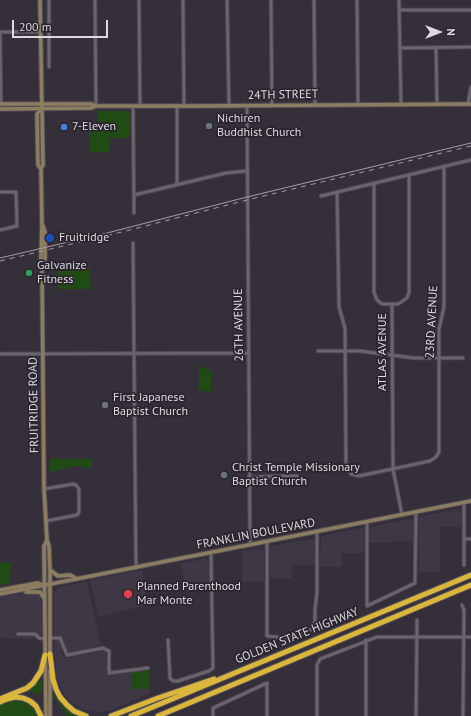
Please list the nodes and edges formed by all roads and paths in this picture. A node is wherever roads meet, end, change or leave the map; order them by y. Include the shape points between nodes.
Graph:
1 (40, 0) edge
2 (49, 0) edge
3 (95, 0) edge
4 (139, 0) edge
5 (183, 0) edge
6 (227, 0) edge
7 (271, 0) edge
8 (314, 0) edge
9 (357, 0) edge
10 (400, 0) edge
11 (400, 10) junction
12 (471, 10) edge
13 (0, 32) edge
14 (40, 32) junction
15 (471, 47) edge
16 (400, 48) junction
17 (436, 48) junction
18 (49, 67) dead end
19 (0, 68) edge
20 (471, 87) edge
21 (1, 104) edge
22 (41, 104) junction
23 (315, 104) junction
24 (358, 104) junction
25 (401, 104) junction
26 (437, 104) junction
27 (470, 104) edge
28 (133, 105) junction
29 (140, 105) junction
30 (177, 105) junction
31 (184, 105) junction
32 (228, 105) junction
33 (247, 105) junction
34 (272, 105) junction
35 (96, 106) junction
36 (41, 109) junction
37 (0, 110) edge
38 (471, 160) edge
39 (444, 166) junction
40 (247, 171) junction
41 (409, 175) junction
42 (374, 183) junction
43 (177, 185) junction
44 (0, 192) edge
45 (338, 192) junction
46 (134, 195) junction
47 (322, 196) dead end
48 (134, 213) dead end
49 (0, 230) edge
50 (133, 243) dead end
51 (392, 305) junction
52 (345, 350) junction
53 (318, 351) dead end
54 (134, 353) junction
55 (249, 353) junction
56 (0, 354) edge
57 (43, 354) junction
58 (392, 355) junction
59 (439, 358) junction
60 (462, 358) dead end
61 (393, 469) junction
62 (297, 476) dead end
63 (249, 477) junction
64 (44, 490) junction
65 (471, 501) edge
66 (464, 503) junction
67 (416, 512) junction
68 (402, 515) junction
69 (46, 521) junction
70 (367, 522) junction
71 (317, 532) junction
72 (464, 539) junction
73 (471, 539) edge
74 (47, 540) junction
75 (267, 542) junction
76 (250, 545) junction
77 (211, 553) junction
78 (464, 565) dead end
79 (136, 568) junction
80 (50, 570) junction
81 (471, 575) edge
82 (77, 579) junction
83 (50, 585) junction
84 (471, 585) edge
85 (45, 586) junction
86 (0, 590) edge
87 (21, 590) junction
88 (0, 594) edge
89 (45, 599) junction
90 (462, 605) dead end
91 (417, 620) dead end
92 (18, 634) dead end
93 (416, 637) junction
94 (463, 637) junction
95 (471, 637) edge
96 (50, 638) junction
97 (45, 639) junction
98 (168, 640) dead end
99 (366, 640) junction
100 (48, 655) junction
101 (148, 668) dead end
102 (242, 670) junction
103 (204, 697) junction
104 (0, 699) edge
105 (0, 702) edge
106 (41, 716) edge
107 (46, 716) edge
108 (50, 716) edge
109 (86, 716) edge
110 (111, 716) edge
111 (131, 716) edge
112 (158, 716) edge
113 (168, 716) edge
114 (214, 716) edge
115 (266, 716) edge
116 (317, 716) edge
117 (366, 716) edge
118 (416, 716) edge
119 (463, 716) edge

1 - 14 main road, FRUITRIDGE ROAD
2 - 18 street
3 - 35 street
4 - 29 street
5 - 31 street
6 - 32 street
7 - 34 street
8 - 23 street
9 - 24 street
10 - 11 street
11 - 12 street
11 - 16 street
13 - 14 street
13 - 19 street
14 - 22 main road, FRUITRIDGE ROAD
15 - 17 street
16 - 17 street
16 - 25 street
17 - 26 street
19 - 21 street
20 - 27 street
21 - 22 main road, 24TH STREET
22 - 35 main road, 24TH STREET
22 - 36 main road, FRUITRIDGE ROAD
23 - 24 main road, 24TH STREET
23 - 34 main road, 24TH STREET
24 - 25 main road, 24TH STREET
25 - 26 main road, 24TH STREET
26 - 27 main road, 24TH STREET
28 - 29 main road, 24TH STREET
28 - 35 main road, 24TH STREET
28 - 46 street
29 - 30 main road, 24TH STREET
30 - 31 main road, 24TH STREET
30 - 43 street
31 - 32 main road, 24TH STREET
32 - 33 main road, 24TH STREET
33 - 34 main road, 24TH STREET
33 - 40 street, 26TH AVENUE
35 - 36 main road, 24TH STREET
36 - 37 main road, 24TH STREET
36 - 57 main road, FRUITRIDGE ROAD via 37,114 38,165 41,169
38 - 39 street
39 - 41 street
39 - 59 street, 23RD AVENUE via 444,307 439,325
40 - 43 street via 226,173
40 - 55 street, 26TH AVENUE
41 - 42 street
41 - 51 street, ATLAS AVENUE via 409,292 404,301
42 - 45 street
42 - 51 street via 374,292 380,302
43 - 46 street
44 - 49 street via 16,192 17,226
45 - 47 street
45 - 52 street via 339,307 344,325
46 - 48 street
50 - 54 street
51 - 58 street, ATLAS AVENUE
52 - 53 street
52 - 58 street
52 - 61 street via 347,469 358,476
54 - 55 street
54 - 57 street
54 - 79 street
55 - 63 street, 26TH AVENUE
56 - 57 street
57 - 64 main road, FRUITRIDGE ROAD
58 - 59 street
58 - 61 street, ATLAS AVENUE
59 - 60 street
59 - 61 street, 23RD AVENUE via 438,455 430,461
61 - 68 street, ATLAS AVENUE
62 - 63 street
63 - 76 street, 26TH AVENUE
64 - 69 main road, FRUITRIDGE ROAD
64 - 69 street via 73,484 79,489 77,515
65 - 66 main road, FRANKLIN BOULEVARD
66 - 67 main road, FRANKLIN BOULEVARD
66 - 72 street
67 - 68 main road, FRANKLIN BOULEVARD
67 - 70 street via 415,584 367,606
68 - 70 main road, FRANKLIN BOULEVARD
69 - 74 main road, FRUITRIDGE ROAD
70 - 71 main road, FRANKLIN BOULEVARD
71 - 75 main road, FRANKLIN BOULEVARD
71 - 75 street via 314,626 292,637 267,636
72 - 73 street
72 - 78 street
74 - 80 main road, FRUITRIDGE ROAD
74 - 85 main road, FRUITRIDGE ROAD via 44,546
75 - 76 main road, FRANKLIN BOULEVARD
76 - 77 main road, FRANKLIN BOULEVARD
77 - 79 main road, FRANKLIN BOULEVARD
77 - 98 street via 213,668 173,681 170,678
79 - 82 main road, FRANKLIN BOULEVARD
80 - 82 main road via 58,576 70,574
80 - 83 main road, FRUITRIDGE ROAD
81 - 102 highway, GOLDEN STATE HIGHWAY
82 - 83 main road, FRANKLIN BOULEVARD
83 - 85 main road, FRANKLIN BOULEVARD
83 - 96 main road, FRUITRIDGE ROAD
84 - 103 highway, GOLDEN STATE HIGHWAY
85 - 86 main road, FRANKLIN BOULEVARD via 38,583
85 - 87 main road, FRANKLIN BOULEVARD
85 - 89 main road, FRUITRIDGE ROAD
87 - 88 main road, FRANKLIN BOULEVARD
87 - 89 main road via 40,592
89 - 97 main road, FRUITRIDGE ROAD
90 - 94 street
91 - 93 street
92 - 97 street via 35,634
93 - 94 street
93 - 99 street via 377,636
93 - 118 street
94 - 95 street
94 - 119 street
96 - 100 main road, FRUITRIDGE ROAD
96 - 101 street via 60,638 67,655 103,648 109,651 109,673
97 - 100 main road, FRUITRIDGE ROAD
99 - 116 street via 318,661
99 - 117 street
100 - 104 highway via 33,683
100 - 107 main road, FRUITRIDGE ROAD
100 - 108 main road, FRUITRIDGE ROAD
100 - 109 highway via 60,698 74,711
102 - 110 highway
102 - 111 highway, GOLDEN STATE HIGHWAY
103 - 112 highway, GOLDEN STATE HIGHWAY
103 - 113 highway
105 - 106 highway via 15,697 23,698 36,706
114 - 115 street via 214,708 267,684

